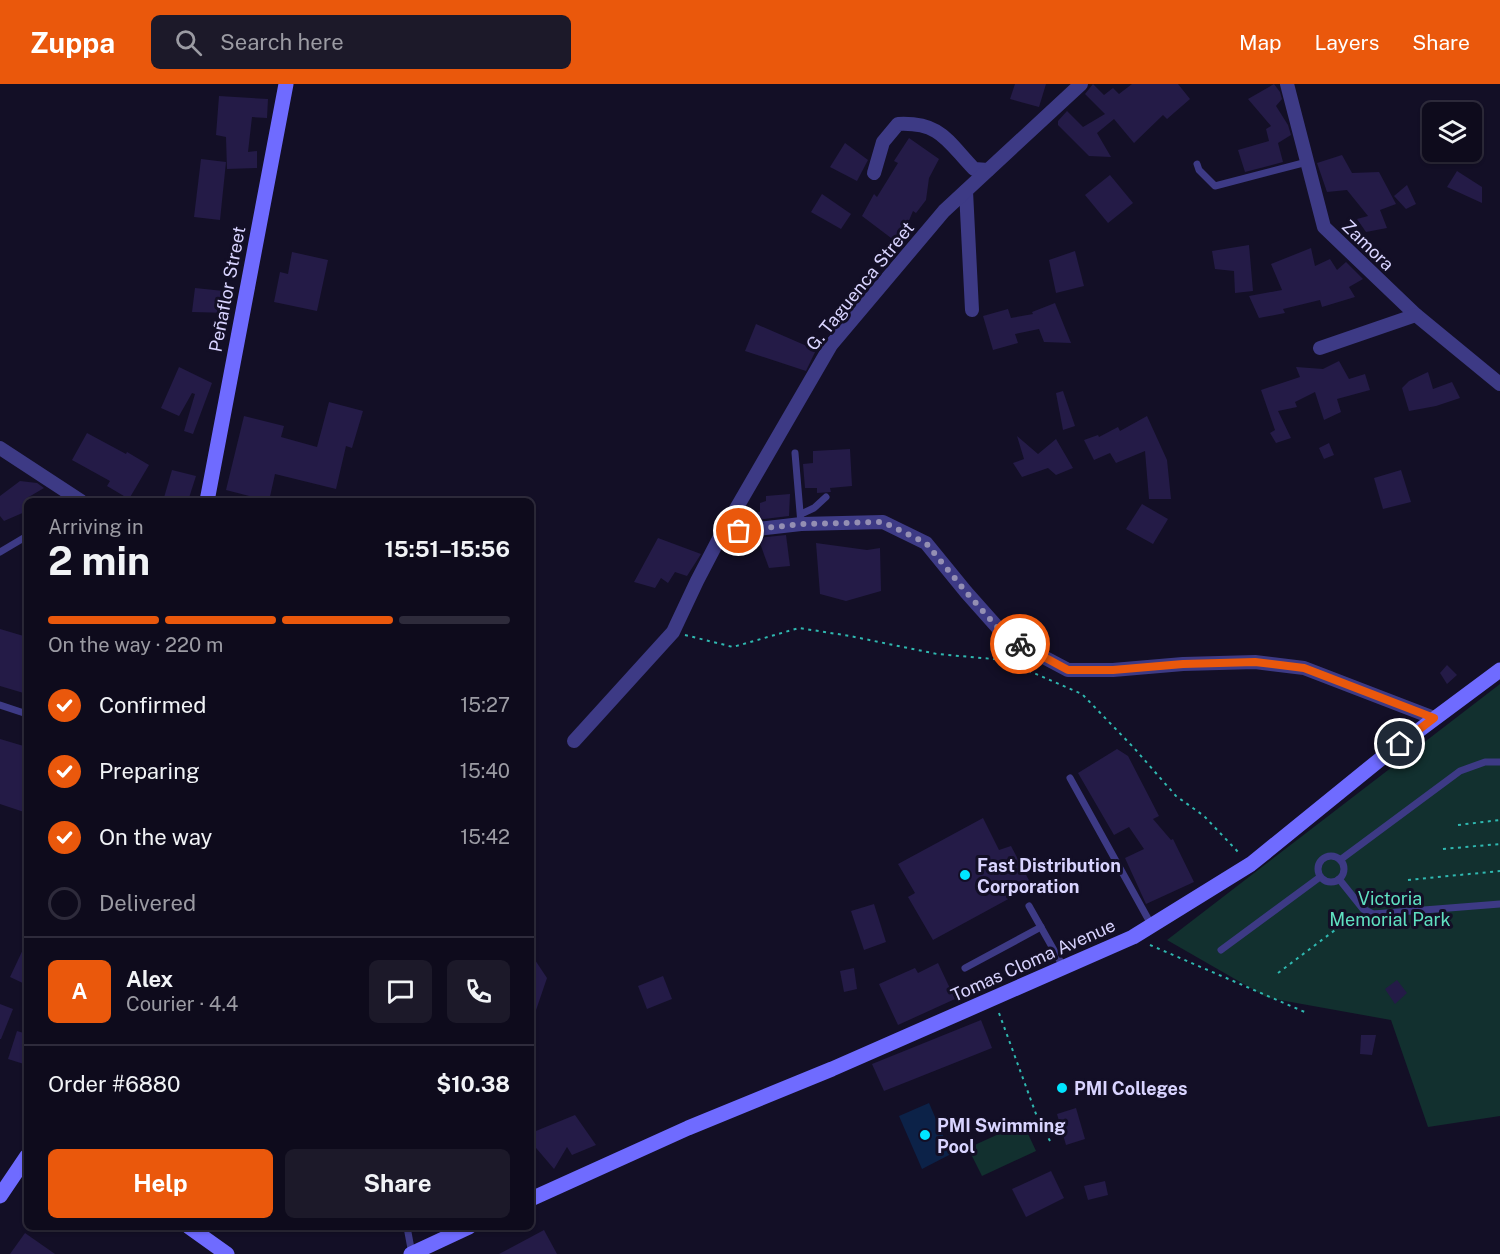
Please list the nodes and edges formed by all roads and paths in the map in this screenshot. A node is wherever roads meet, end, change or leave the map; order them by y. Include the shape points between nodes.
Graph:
1 (286, 84) edge
2 (1081, 84) edge
3 (1287, 84) edge
4 (1307, 162) junction
5 (1197, 164) dead end
6 (988, 170) junction
7 (874, 173) dead end
8 (966, 190) junction
9 (972, 310) dead end
10 (1416, 315) junction
11 (1320, 348) dead end
12 (1500, 384) edge
13 (0, 448) edge
14 (795, 453) dead end
15 (826, 497) dead end
16 (76, 498) edge
17 (208, 498) edge
18 (801, 519) junction
19 (722, 533) junction
20 (24, 538) edge
21 (0, 552) edge
22 (673, 632) junction
23 (1500, 670) edge
24 (0, 705) edge
25 (24, 713) edge
26 (1434, 718) junction
27 (574, 741) dead end
28 (1500, 762) edge
29 (1070, 778) dead end
30 (1500, 820) edge
31 (1458, 825) dead end
32 (1500, 844) edge
33 (1443, 849) dead end
34 (1340, 860) junction
35 (1251, 864) junction
36 (1500, 871) edge
37 (1320, 878) junction
38 (1339, 879) junction
39 (1408, 880) dead end
40 (1500, 904) edge
41 (1029, 906) dead end
42 (1363, 909) junction
43 (1152, 926) junction
44 (1041, 927) junction
45 (1133, 938) junction
46 (1221, 950) dead end
47 (965, 968) dead end
48 (1064, 968) junction
49 (1278, 973) dead end
50 (994, 999) junction
51 (1307, 1013) dead end
52 (1050, 1141) dead end
53 (24, 1160) edge
54 (0, 1196) edge
55 (534, 1197) edge
56 (193, 1230) edge
57 (407, 1230) edge
58 (463, 1230) edge
59 (227, 1254) edge
60 (411, 1254) edge

1 - 17 main road, Peñaflor Street
2 - 6 street, G. Taguenca Street
3 - 4 street, Zamora
4 - 5 lane via 1215,186
4 - 10 street, Zamora via 1324,227
6 - 7 street via 974,169 938,130 917,123 898,124 883,142
6 - 8 street, G. Taguenca Street
8 - 9 street
8 - 19 street, G. Taguenca Street via 831,345
10 - 11 street
10 - 12 street, Zamora
13 - 16 street
14 - 18 lane
15 - 18 lane
18 - 19 street
18 - 26 street via 883,522 926,543 1006,637 1068,670 1255,662 1304,668
19 - 22 street, G. Taguenca Street
20 - 21 lane
22 - 27 street, G. Taguenca Street
22 - 35 path via 733,647 799,628 937,654 1004,660 1082,694 1176,796 1204,816
23 - 26 main road, Tomas Cloma Avenue
24 - 25 lane
26 - 35 main road, Tomas Cloma Avenue
28 - 34 lane via 1485,762 1460,771
29 - 43 lane
30 - 31 path
32 - 33 path
34 - 37 lane via 1333,856 1319,862
34 - 38 lane via 1343,874
35 - 43 main road, Tomas Cloma Avenue
36 - 39 path
37 - 38 lane via 1333,882
37 - 46 lane
38 - 42 lane
40 - 42 lane via 1380,914
41 - 44 lane
42 - 49 path
43 - 45 main road, Tomas Cloma Avenue
44 - 47 lane
44 - 48 lane
45 - 48 main road, Tomas Cloma Avenue
45 - 51 path
48 - 50 main road, Tomas Cloma Avenue
50 - 52 path via 1036,1114
50 - 55 main road, Tomas Cloma Avenue
53 - 54 main road
56 - 59 main road
57 - 60 lane
58 - 60 main road

